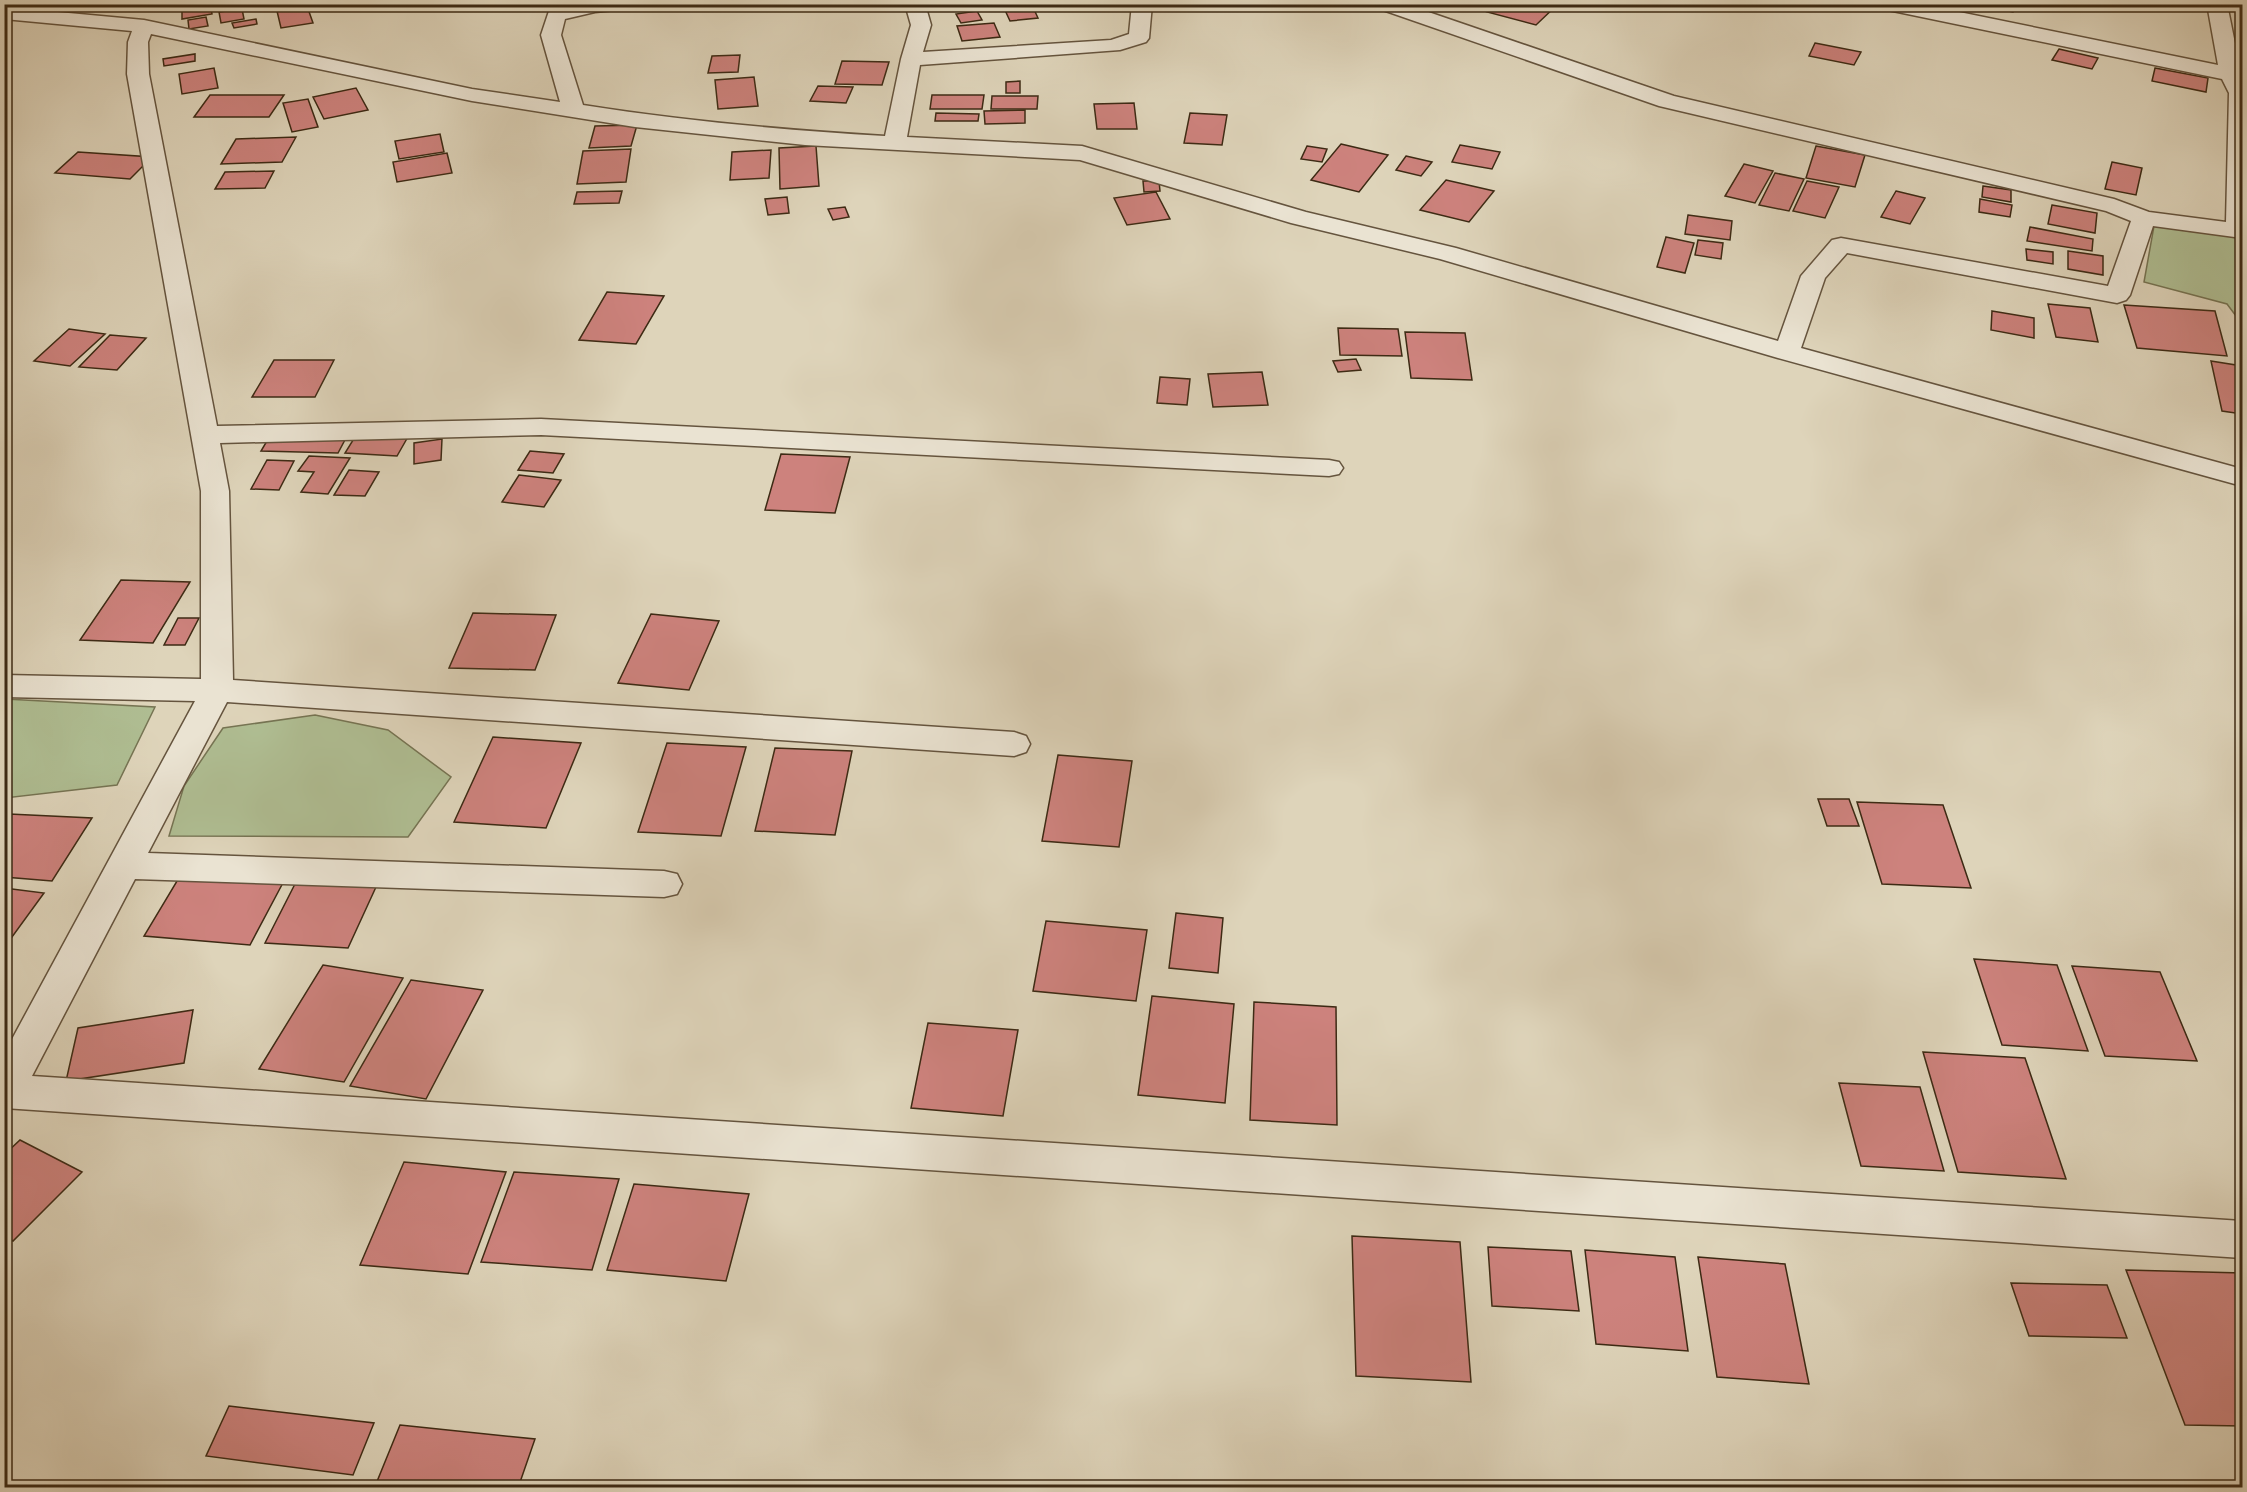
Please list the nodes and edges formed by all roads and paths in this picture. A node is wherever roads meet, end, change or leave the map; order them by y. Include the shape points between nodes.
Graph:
1 (629, 4) edge
2 (915, 4) edge
3 (1142, 4) edge
4 (1384, 4) edge
5 (1888, 4) edge
6 (2217, 4) edge
7 (4, 13) edge
8 (144, 26) junction
9 (911, 59) junction
10 (2230, 74) junction
11 (573, 110) junction
12 (895, 141) junction
13 (2144, 218) junction
14 (2240, 230) edge
15 (1787, 352) junction
16 (204, 435) junction
17 (1329, 468) dead end
18 (2242, 478) edge
19 (4, 686) edge
20 (217, 690) junction
21 (1014, 744) dead end
22 (125, 865) junction
23 (664, 885) dead end
24 (5, 1091) edge
25 (2242, 1240) edge

1 - 11 street via 556,15 551,35
2 - 9 street via 921,26
3 - 9 street via 1139,38 1113,46
4 - 13 street via 1667,101 2114,206
5 - 10 street
6 - 10 street
7 - 8 street
8 - 11 street via 472,95
8 - 16 street via 138,42 138,74
9 - 12 street
10 - 14 street via 2240,93
11 - 12 street via 805,138
12 - 15 street via 1082,153 1299,218 1447,253
13 - 14 street
13 - 15 street via 2117,295 1841,245 1812,276
15 - 18 street
16 - 17 street via 541,427
16 - 20 street via 214,491
19 - 20 street
20 - 21 street
20 - 22 street
22 - 23 street
22 - 24 street
24 - 25 street

